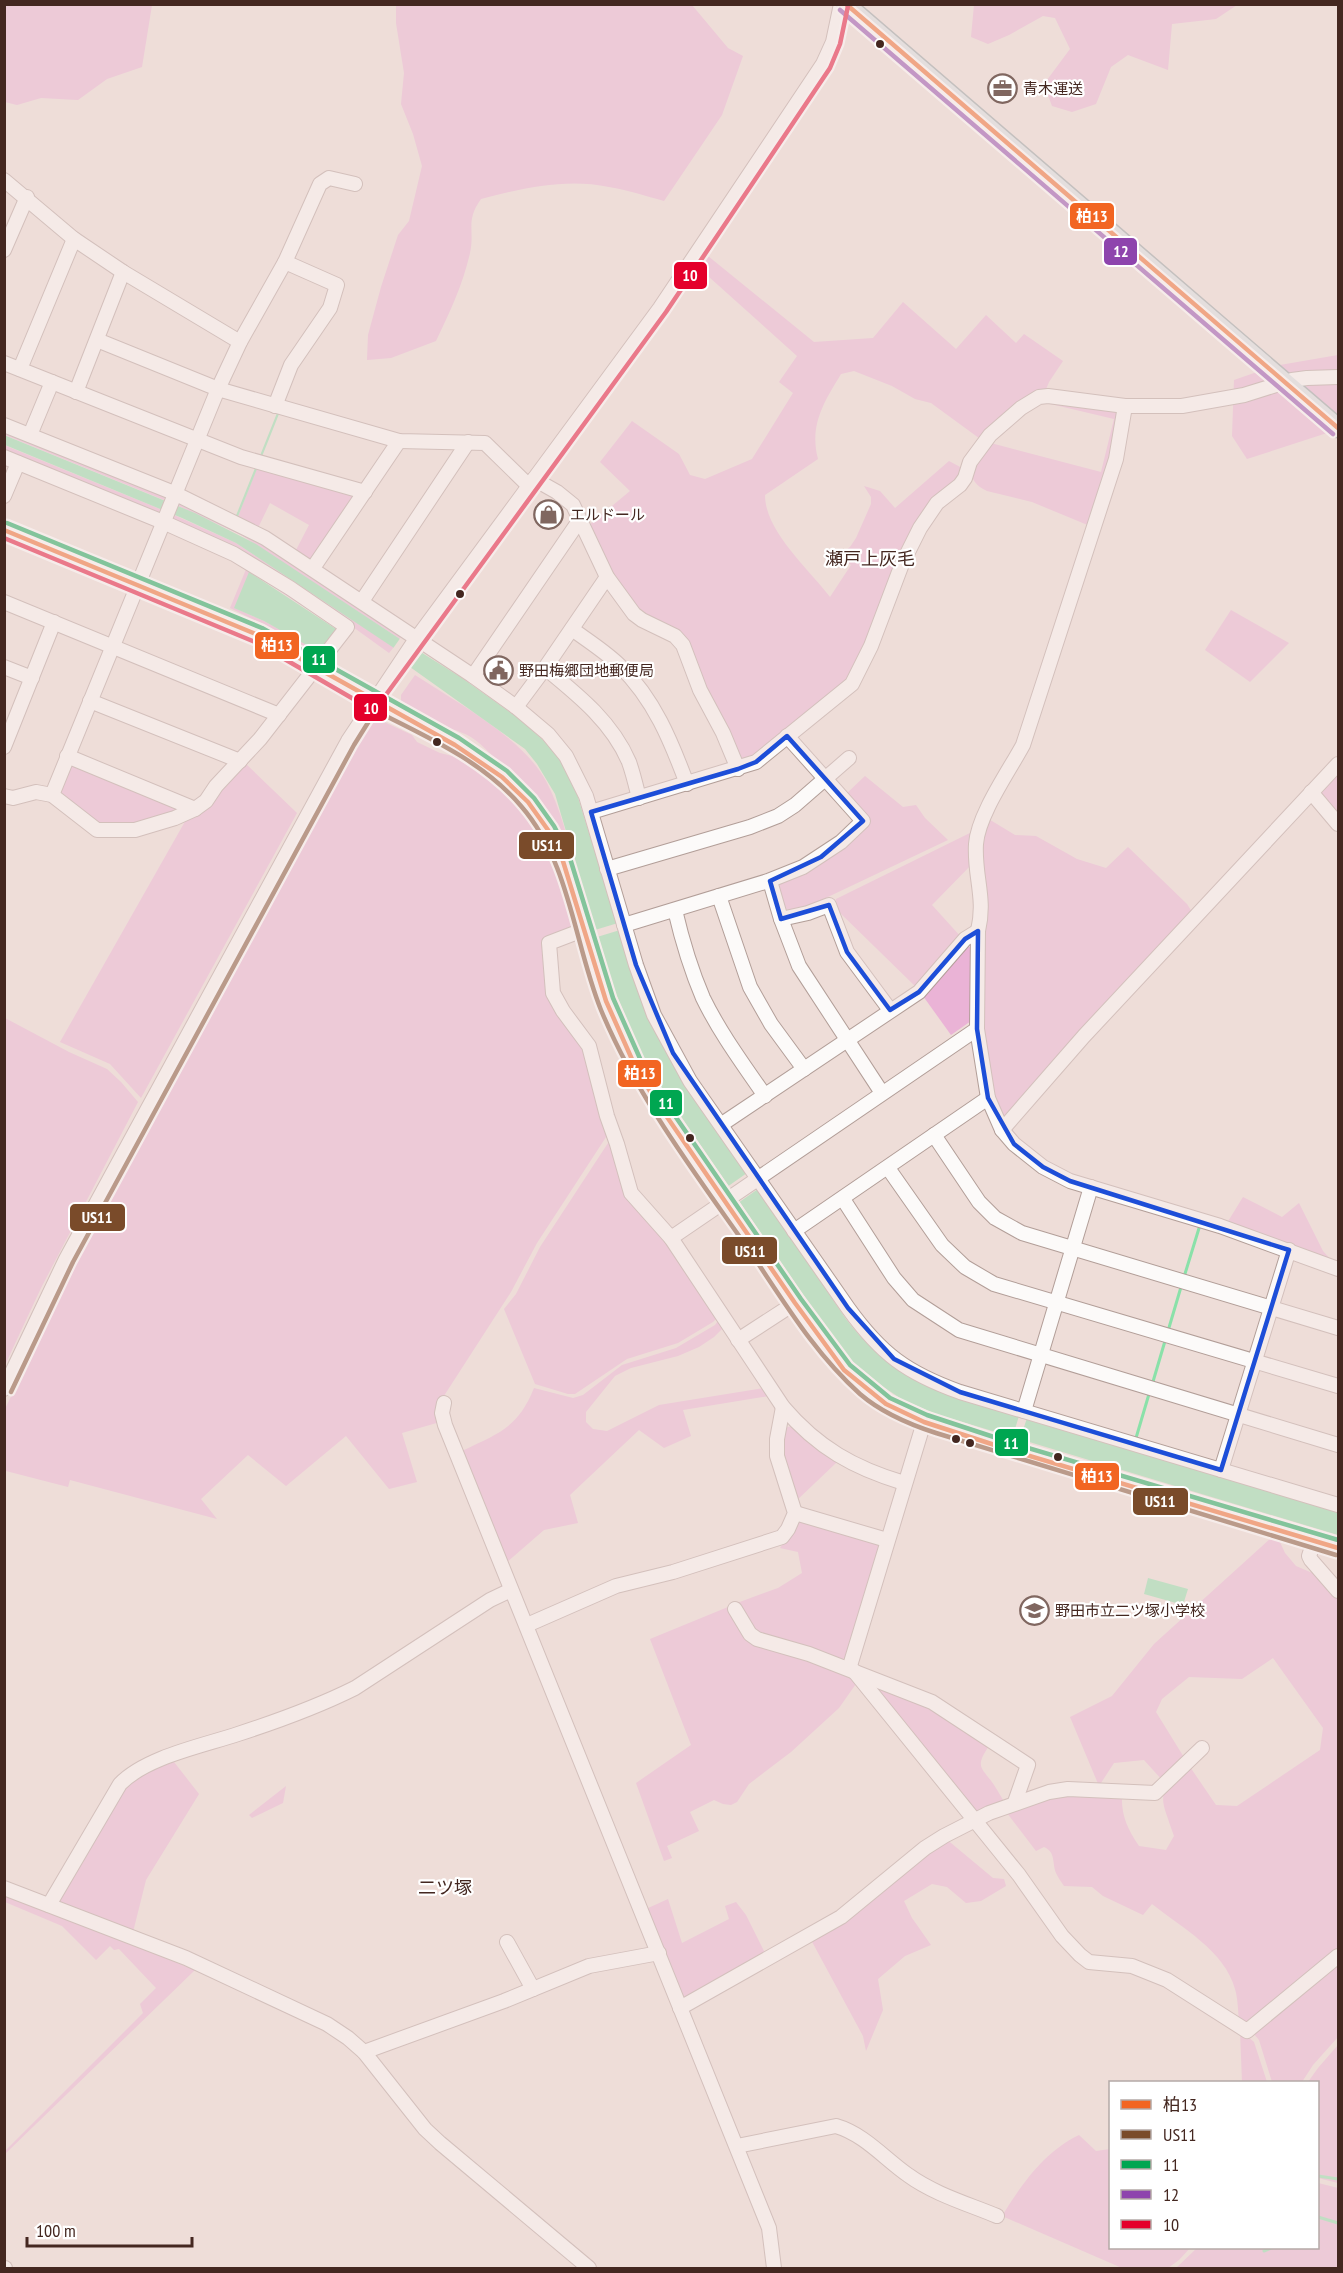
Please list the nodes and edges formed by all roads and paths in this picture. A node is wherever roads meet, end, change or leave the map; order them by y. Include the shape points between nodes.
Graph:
1 (843, 4) edge
2 (4, 180) edge
3 (355, 184) dead end
4 (27, 197) junction
5 (74, 239) junction
6 (4, 250) edge
7 (285, 262) junction
8 (123, 272) junction
9 (97, 340) junction
10 (240, 342) junction
11 (4, 363) edge
12 (20, 369) junction
13 (1338, 377) edge
14 (51, 382) junction
15 (1285, 382) junction
16 (218, 390) junction
17 (76, 392) junction
18 (275, 406) junction
19 (1125, 406) junction
20 (4, 425) edge
21 (1338, 428) edge
22 (30, 435) junction
23 (196, 440) junction
24 (399, 441) junction
25 (468, 442) junction
26 (4, 457) edge
27 (18, 463) junction
28 (532, 482) junction
29 (365, 492) junction
30 (174, 493) junction
31 (4, 496) edge
32 (579, 521) junction
33 (163, 522) junction
34 (4, 530) edge
35 (313, 568) junction
36 (607, 577) junction
37 (138, 584) junction
38 (362, 601) junction
39 (4, 602) edge
40 (54, 622) junction
41 (572, 628) junction
42 (416, 640) junction
43 (112, 646) junction
44 (4, 667) edge
45 (316, 668) junction
46 (545, 668) junction
47 (473, 676) junction
48 (32, 678) junction
49 (90, 701) junction
50 (373, 701) junction
51 (516, 707) junction
52 (279, 715) junction
53 (7, 732) edge
54 (787, 736) junction
55 (4, 747) edge
56 (67, 756) junction
57 (849, 758) dead end
58 (240, 761) junction
59 (1338, 764) edge
60 (738, 769) junction
61 (825, 780) junction
62 (687, 784) junction
63 (1311, 792) junction
64 (51, 795) junction
65 (4, 796) edge
66 (639, 798) junction
67 (195, 809) junction
68 (591, 812) junction
69 (1338, 824) edge
70 (608, 869) junction
71 (770, 881) junction
72 (719, 896) junction
73 (675, 910) junction
74 (781, 919) junction
75 (624, 925) junction
76 (583, 930) junction
77 (978, 931) junction
78 (890, 1010) junction
79 (977, 1029) junction
80 (847, 1039) junction
81 (804, 1069) junction
82 (882, 1093) junction
83 (765, 1096) junction
84 (988, 1098) junction
85 (722, 1124) junction
86 (1002, 1130) junction
87 (934, 1135) junction
88 (888, 1168) junction
89 (754, 1180) junction
90 (1091, 1187) junction
91 (728, 1198) junction
92 (843, 1199) junction
93 (794, 1232) junction
94 (671, 1238) junction
95 (1072, 1249) junction
96 (1289, 1250) junction
97 (1338, 1269) edge
98 (795, 1303) junction
99 (1056, 1304) junction
100 (1271, 1308) junction
101 (1338, 1328) edge
102 (738, 1340) junction
103 (1040, 1355) junction
104 (1255, 1361) junction
105 (1338, 1386) edge
106 (4, 1389) edge
107 (444, 1403) dead end
108 (783, 1407) junction
109 (1024, 1411) junction
110 (1238, 1415) junction
111 (924, 1422) junction
112 (1338, 1445) edge
113 (1221, 1470) junction
114 (904, 1484) junction
115 (1338, 1505) edge
116 (795, 1513) junction
117 (887, 1540) junction
118 (1314, 1541) junction
119 (1338, 1548) edge
120 (511, 1590) junction
121 (1338, 1591) edge
122 (735, 1609) dead end
123 (527, 1625) junction
124 (851, 1670) junction
125 (1202, 1748) dead end
126 (1015, 1802) junction
127 (974, 1820) junction
128 (4, 1888) edge
129 (49, 1905) junction
130 (507, 1942) dead end
131 (659, 1953) junction
132 (1338, 1956) edge
133 (533, 1989) junction
134 (680, 2008) junction
135 (364, 2052) junction
136 (737, 2146) junction
137 (997, 2216) dead end
138 (589, 2268) edge
139 (774, 2268) edge

1 - 15 main road
1 - 28 street via 823,64 660,308
2 - 4 street
3 - 7 street via 329,178 320,184
4 - 5 street
4 - 6 street
5 - 8 street
5 - 12 street
7 - 10 street
7 - 18 street via 337,285 330,308 291,365
8 - 9 street
8 - 10 street
9 - 16 street
9 - 17 street
10 - 16 street
11 - 12 street
12 - 14 street
13 - 15 street
14 - 17 street
14 - 22 street
15 - 19 street via 1205,403
15 - 21 main road
16 - 18 street
16 - 23 street
17 - 23 street
18 - 24 street
19 - 54 street via 1039,397 990,435 970,462 960,485 937,503 920,528 852,684
19 - 77 street via 1116,459 1023,745 978,832 976,857 982,895
20 - 22 street
22 - 30 street
23 - 29 street via 241,457
23 - 30 street
24 - 25 street
24 - 29 street
25 - 28 street via 485,443
25 - 38 street
26 - 27 street
27 - 31 street
27 - 33 street
28 - 32 street via 557,492 573,505
28 - 42 street
29 - 35 street
30 - 33 street
30 - 35 street via 265,538
32 - 36 street
32 - 47 street
33 - 37 street
33 - 45 street via 234,554 347,627
34 - 37 street
35 - 38 street
36 - 41 street
36 - 60 street via 634,614 675,636 683,645
37 - 43 street
37 - 45 street via 258,635
38 - 42 street
39 - 40 street
40 - 43 street
40 - 48 street
41 - 46 street
41 - 62 street via 619,665 636,684 661,721
42 - 47 street
42 - 50 street
43 - 49 street
43 - 52 street
44 - 48 street
45 - 50 street
45 - 52 street
46 - 51 street
46 - 66 street via 584,699 613,733 629,762
47 - 51 street
48 - 53 street
49 - 56 street
49 - 58 street
50 - 76 street via 477,759 528,802 562,858
50 - 106 street via 135,1129 66,1259
51 - 68 street via 549,734 566,756
52 - 58 street
53 - 55 street
54 - 60 street via 756,762
54 - 61 street
56 - 64 street
56 - 67 street
57 - 61 street
58 - 67 street
59 - 63 street
60 - 62 street
61 - 70 street via 778,816
61 - 71 street via 863,821 821,857
62 - 66 street
63 - 69 street
63 - 86 street
64 - 65 street via 36,792 13,798
64 - 67 street via 97,830 135,830
66 - 68 street
68 - 70 street
70 - 75 street
71 - 72 street
71 - 74 street
72 - 73 street
72 - 81 street via 750,987
73 - 75 street
73 - 83 street via 704,998 724,1036
74 - 78 street via 829,905 847,952
74 - 80 street via 799,966
75 - 85 street via 654,1014 690,1081
76 - 91 street via 606,1001 635,1066
76 - 94 street via 549,942 553,993 589,1046 631,1193
77 - 78 street via 965,939 919,992
77 - 79 street
78 - 80 street
79 - 82 street
79 - 84 street
80 - 81 street
80 - 82 street
81 - 83 street
82 - 89 street
83 - 85 street
84 - 86 street
84 - 87 street
85 - 89 street
86 - 90 street via 1043,1167
87 - 88 street
87 - 95 street via 979,1202 995,1218 1022,1233
88 - 92 street
88 - 99 street via 942,1245 965,1267 1002,1287
89 - 91 street
89 - 93 street
90 - 95 street
90 - 96 street
91 - 94 street
91 - 98 street
92 - 93 street
92 - 103 street via 894,1278 913,1300 959,1330
93 - 109 street via 868,1336 894,1359 938,1384
94 - 102 street
95 - 99 street
95 - 100 street
96 - 97 street
96 - 100 street
98 - 102 street
98 - 111 street via 844,1370 861,1386 886,1404
99 - 103 street
99 - 104 street
100 - 101 street
100 - 104 street
102 - 108 street
103 - 109 street
103 - 110 street
104 - 105 street
104 - 110 street
107 - 120 street via 446,1425
108 - 114 street via 825,1448 872,1474
108 - 116 street via 777,1456
109 - 113 street
110 - 112 street
110 - 113 street
111 - 114 street
111 - 118 street
113 - 115 street
114 - 117 street
116 - 117 street
116 - 123 street via 782,1537 616,1586
117 - 124 street
118 - 119 street
118 - 121 street via 1309,1556
120 - 123 street
120 - 129 street via 333,1699 131,1772 120,1784
122 - 124 street via 757,1639
123 - 131 street
124 - 126 street via 933,1702 1028,1766
124 - 127 street
125 - 126 street via 1155,1793 1082,1788
126 - 127 street
127 - 132 street via 1062,1936 1089,1962 1132,1966 1167,1980 1247,2031
127 - 134 street via 925,1848 841,1917
128 - 129 street
129 - 135 street via 186,1958 327,2024
130 - 133 street
131 - 133 street via 590,1966
131 - 134 street
133 - 135 street
134 - 136 street
135 - 138 street via 425,2129
136 - 137 street via 836,2126 850,2130 910,2177
136 - 139 street via 769,2228

